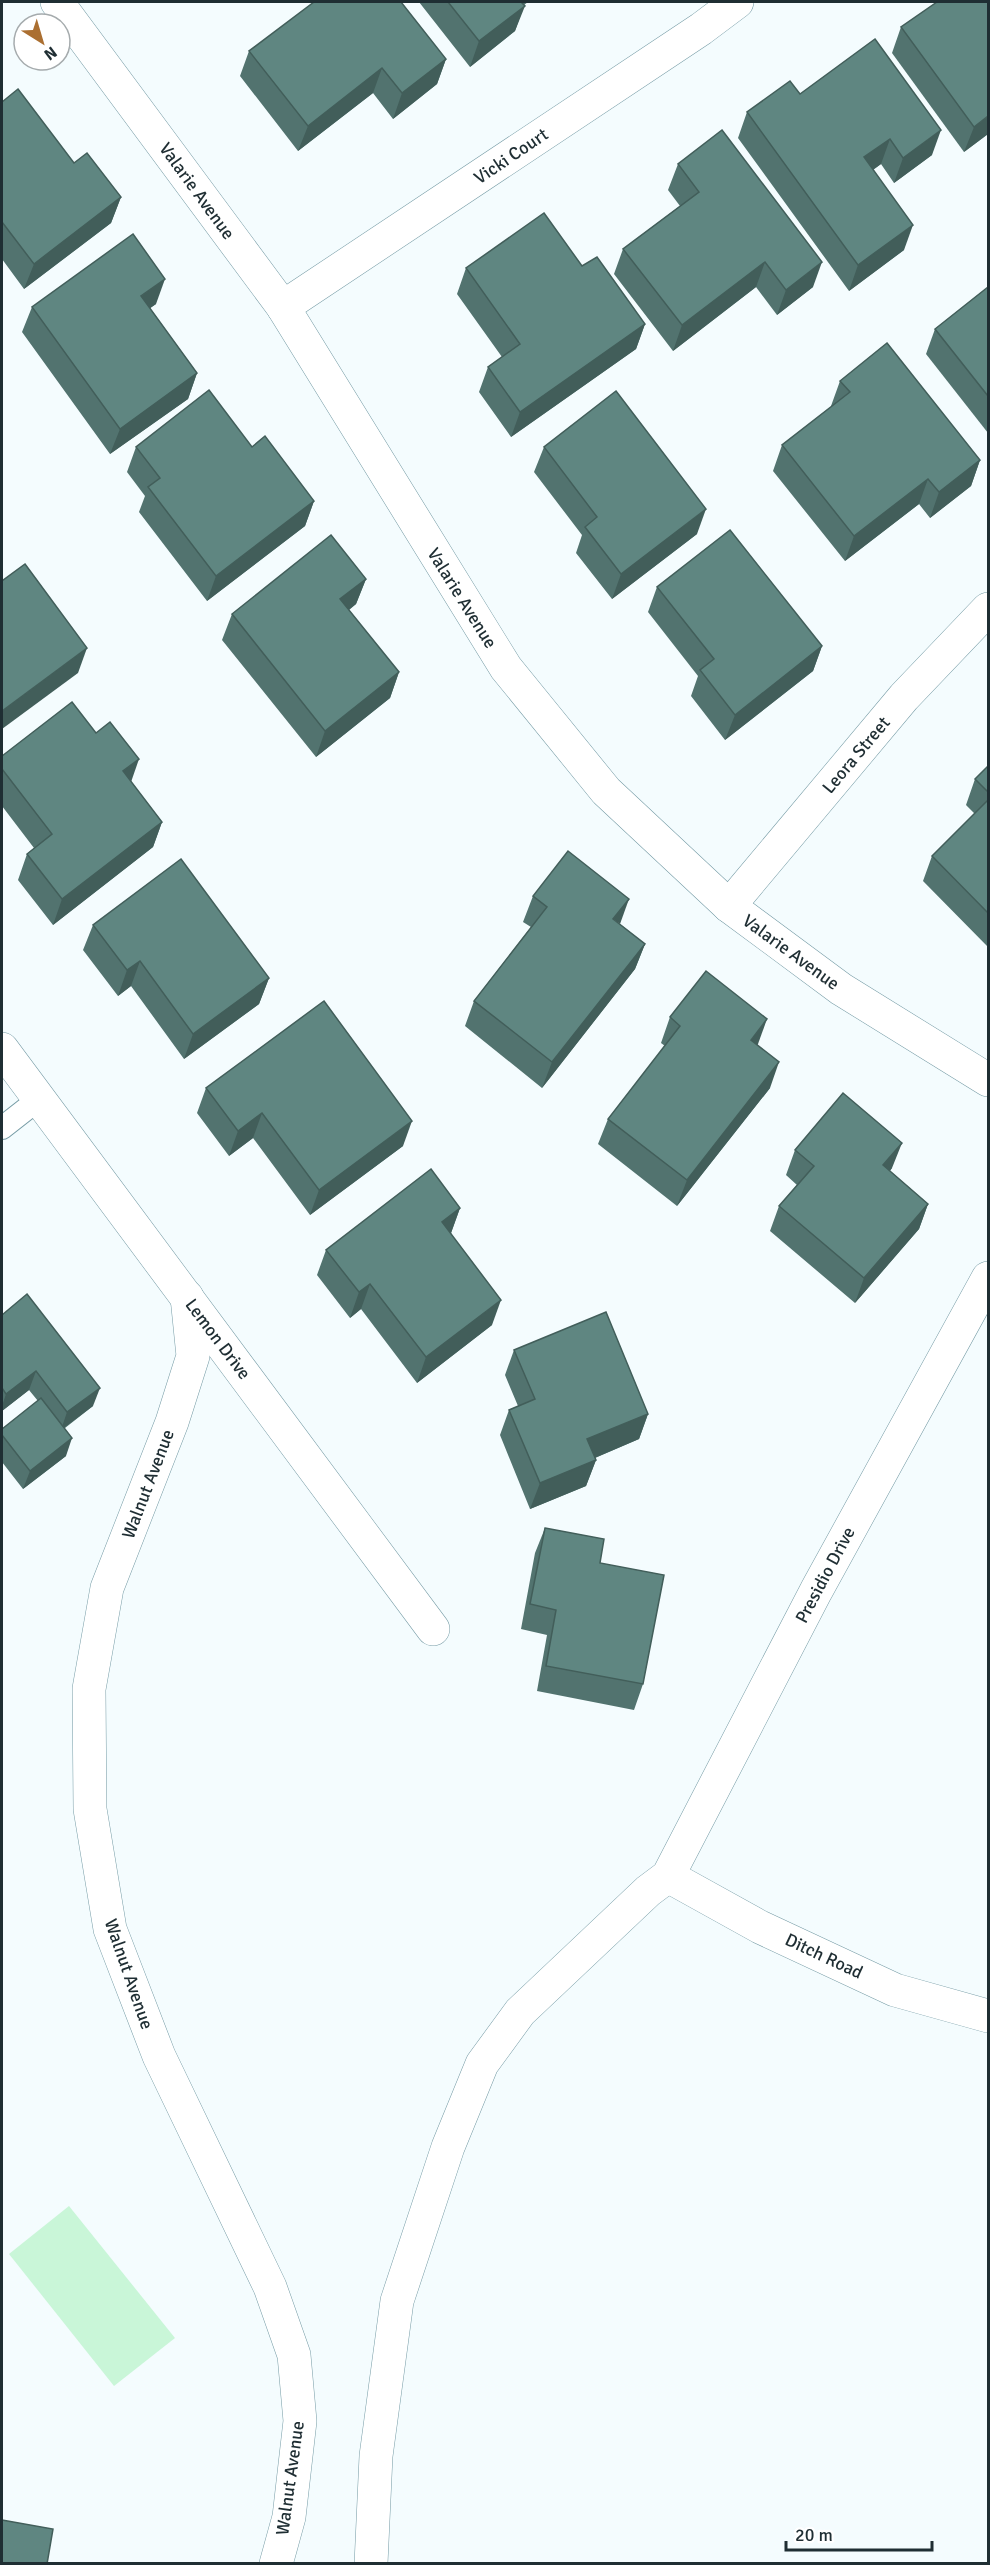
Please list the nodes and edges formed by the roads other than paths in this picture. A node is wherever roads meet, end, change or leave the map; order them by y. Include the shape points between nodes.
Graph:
1 (57, 2) edge
2 (737, 2) edge
3 (283, 307) junction
4 (988, 609) edge
5 (729, 906) junction
6 (2, 1049) edge
7 (988, 1080) edge
8 (39, 1099) junction
9 (2, 1128) edge
10 (988, 1278) edge
11 (187, 1297) junction
12 (433, 1629) dead end
13 (668, 1876) junction
14 (988, 2016) edge
15 (276, 2564) edge
16 (371, 2564) edge

1 - 3 street, Valarie Avenue
2 - 3 street, Vicki Court via 701,30
3 - 5 street, Valarie Avenue via 506,668 606,791
4 - 5 street, Leora Street via 904,697
5 - 7 street, Valarie Avenue via 841,989
6 - 8 street, Lemon Drive
8 - 9 lane
8 - 11 street, Lemon Drive
10 - 13 street, Presidio Drive via 816,1591
11 - 12 street, Lemon Drive
11 - 15 street, Walnut Avenue via 193,1356 172,1422 107,1588 89,1689 90,1809 110,1929 159,2056 270,2287 294,2355 300,2421 289,2517
13 - 14 street, Ditch Road via 760,1927 895,1990
13 - 16 street via 520,2012 482,2064 448,2147 398,2301 376,2456

